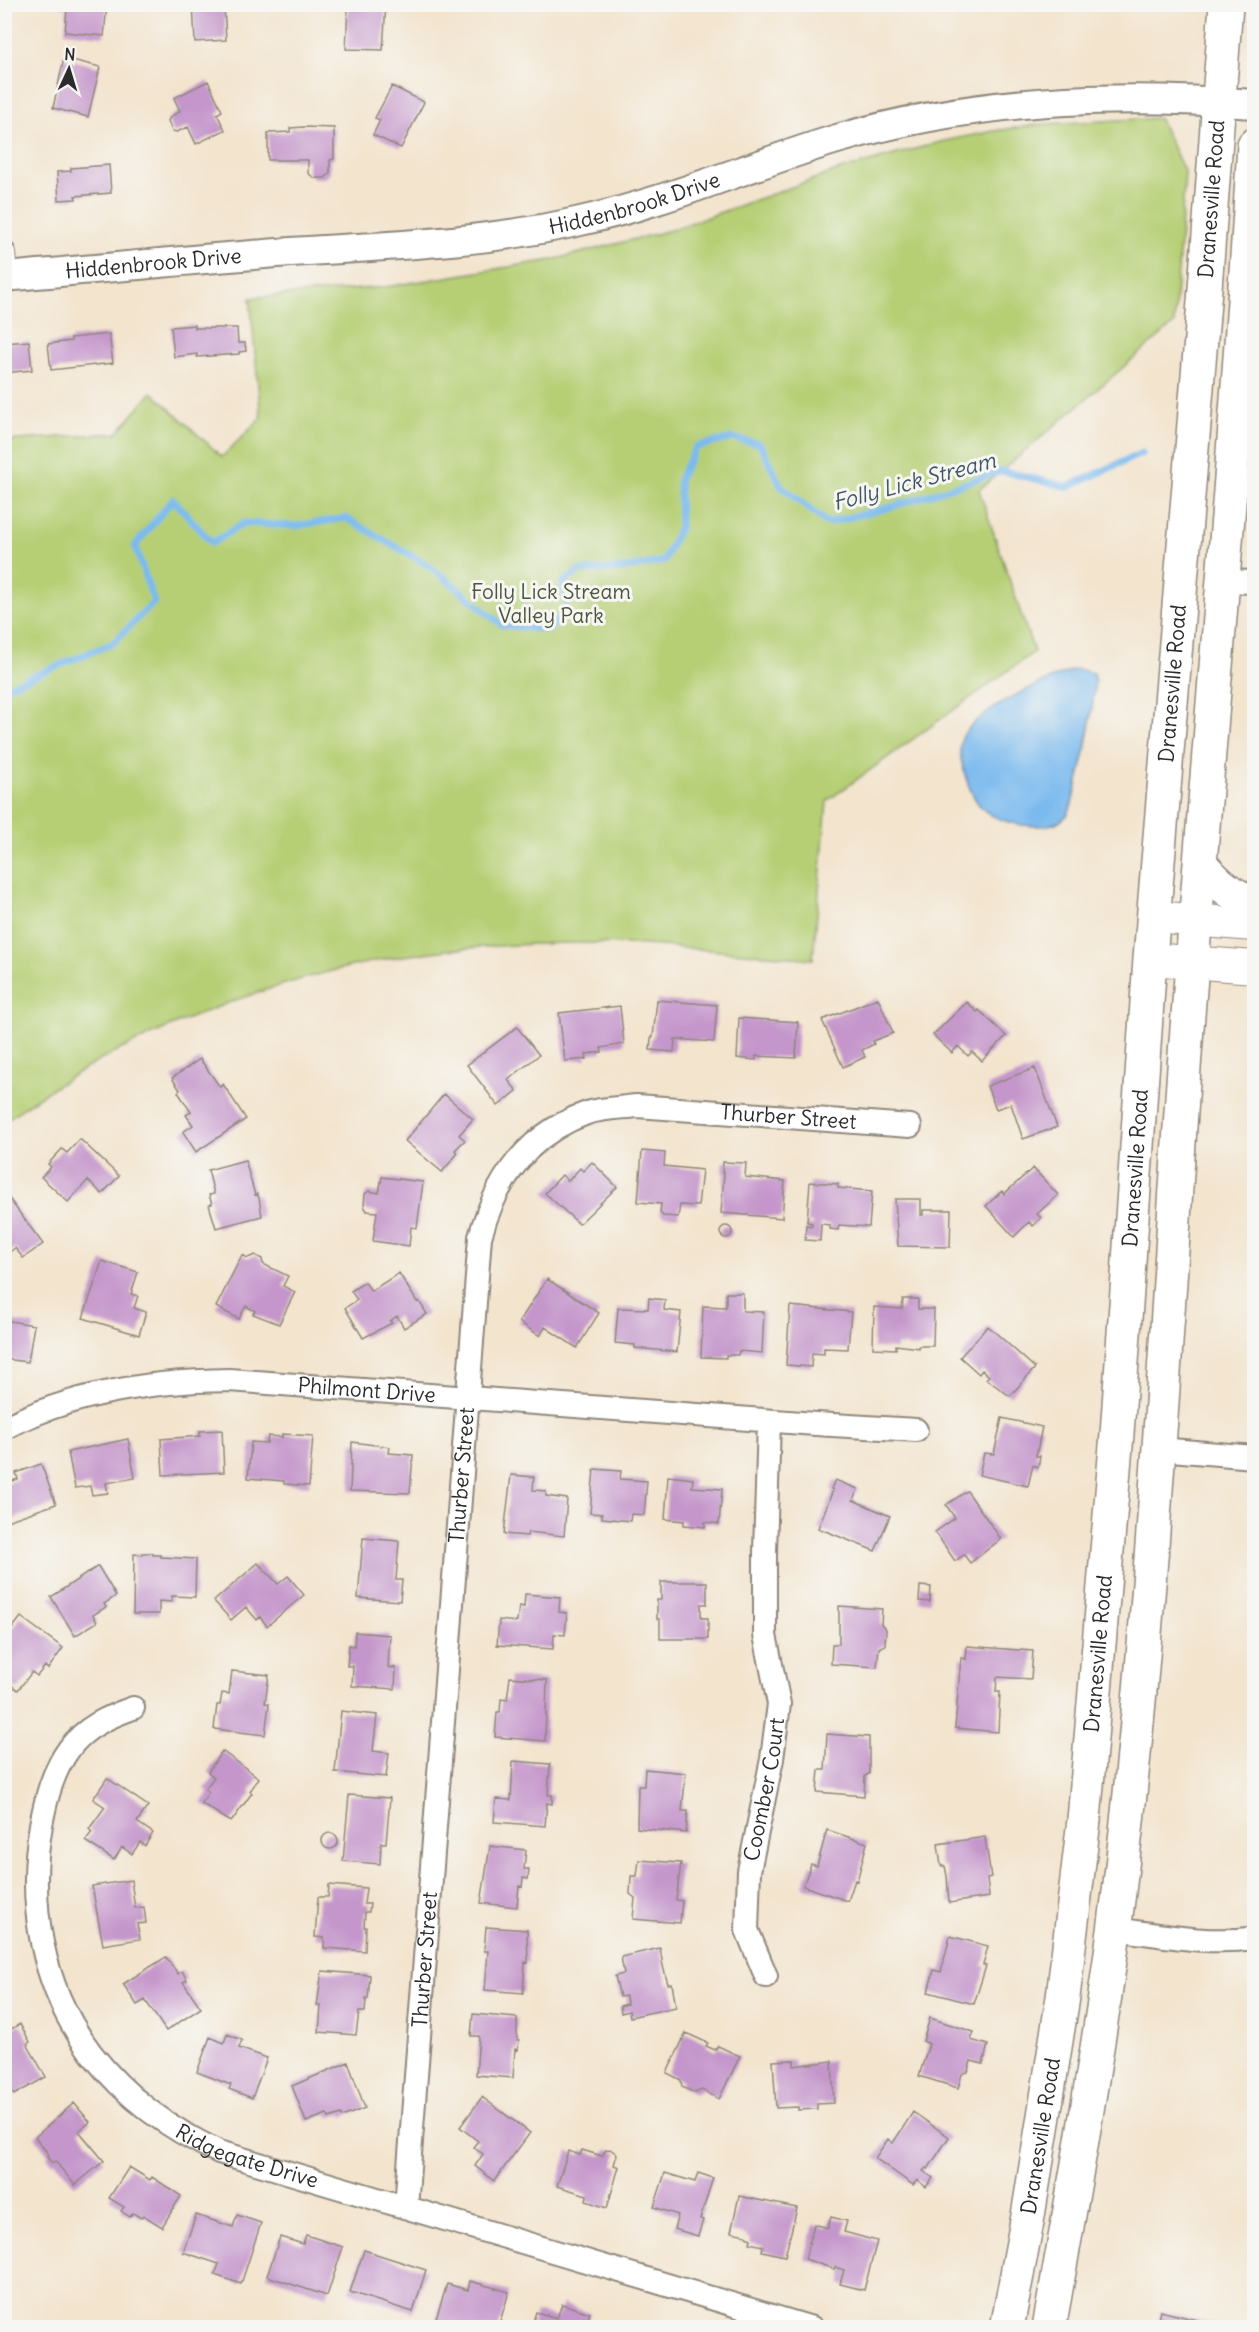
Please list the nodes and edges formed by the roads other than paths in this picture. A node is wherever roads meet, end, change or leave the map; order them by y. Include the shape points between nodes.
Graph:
1 (1226, 4) edge
2 (1218, 101) junction
3 (1254, 104) edge
4 (1254, 145) edge
5 (5, 269) edge
6 (1240, 582) edge
7 (1201, 864) junction
8 (1254, 902) edge
9 (1154, 917) junction
10 (1196, 920) junction
11 (1254, 925) edge
12 (1150, 959) junction
13 (1193, 963) junction
14 (1254, 967) edge
15 (910, 1126) dead end
16 (468, 1398) junction
17 (769, 1421) junction
18 (4, 1428) edge
19 (916, 1430) dead end
20 (1159, 1449) junction
21 (1254, 1457) edge
22 (133, 1708) dead end
23 (1114, 1929) junction
24 (1254, 1938) edge
25 (766, 1976) dead end
26 (406, 2207) junction
27 (812, 2328) edge
28 (1007, 2328) edge
29 (1049, 2328) edge

1 - 2 main road, Dranesville Road
2 - 3 street, Hiddenbrook Drive
2 - 5 street, Hiddenbrook Drive via 1060,100 917,118 836,140 636,207 498,237
2 - 9 main road, Dranesville Road
4 - 6 main road, Dranesville Road
6 - 7 main road, Dranesville Road
7 - 8 main road via 1215,882
7 - 10 main road, Dranesville Road
9 - 10 main road
9 - 12 main road, Dranesville Road
10 - 11 main road
10 - 13 main road, Dranesville Road
12 - 13 main road
12 - 28 main road, Dranesville Road via 1116,1446 1083,1827 1063,1997
13 - 14 main road
13 - 20 main road, Dranesville Road
15 - 16 street, Thurber Street via 637,1106 588,1113 561,1125 536,1142 515,1164 488,1208 480,1237
16 - 17 street, Philmont Drive
16 - 18 street, Philmont Drive via 185,1380 74,1401
16 - 26 street, Thurber Street
17 - 19 street, Philmont Drive
17 - 25 street, Coomber Court via 765,1635 779,1704 749,1870 747,1930
20 - 21 street
20 - 23 main road, Dranesville Road via 1140,1691
22 - 26 street, Ridgegate Drive via 88,1729 69,1748 55,1771 44,1806 34,1893 51,1977 68,2015 90,2052 116,2082 183,2135 219,2152
23 - 24 street via 1195,1939
23 - 29 main road, Dranesville Road
26 - 27 street, Ridgegate Drive

